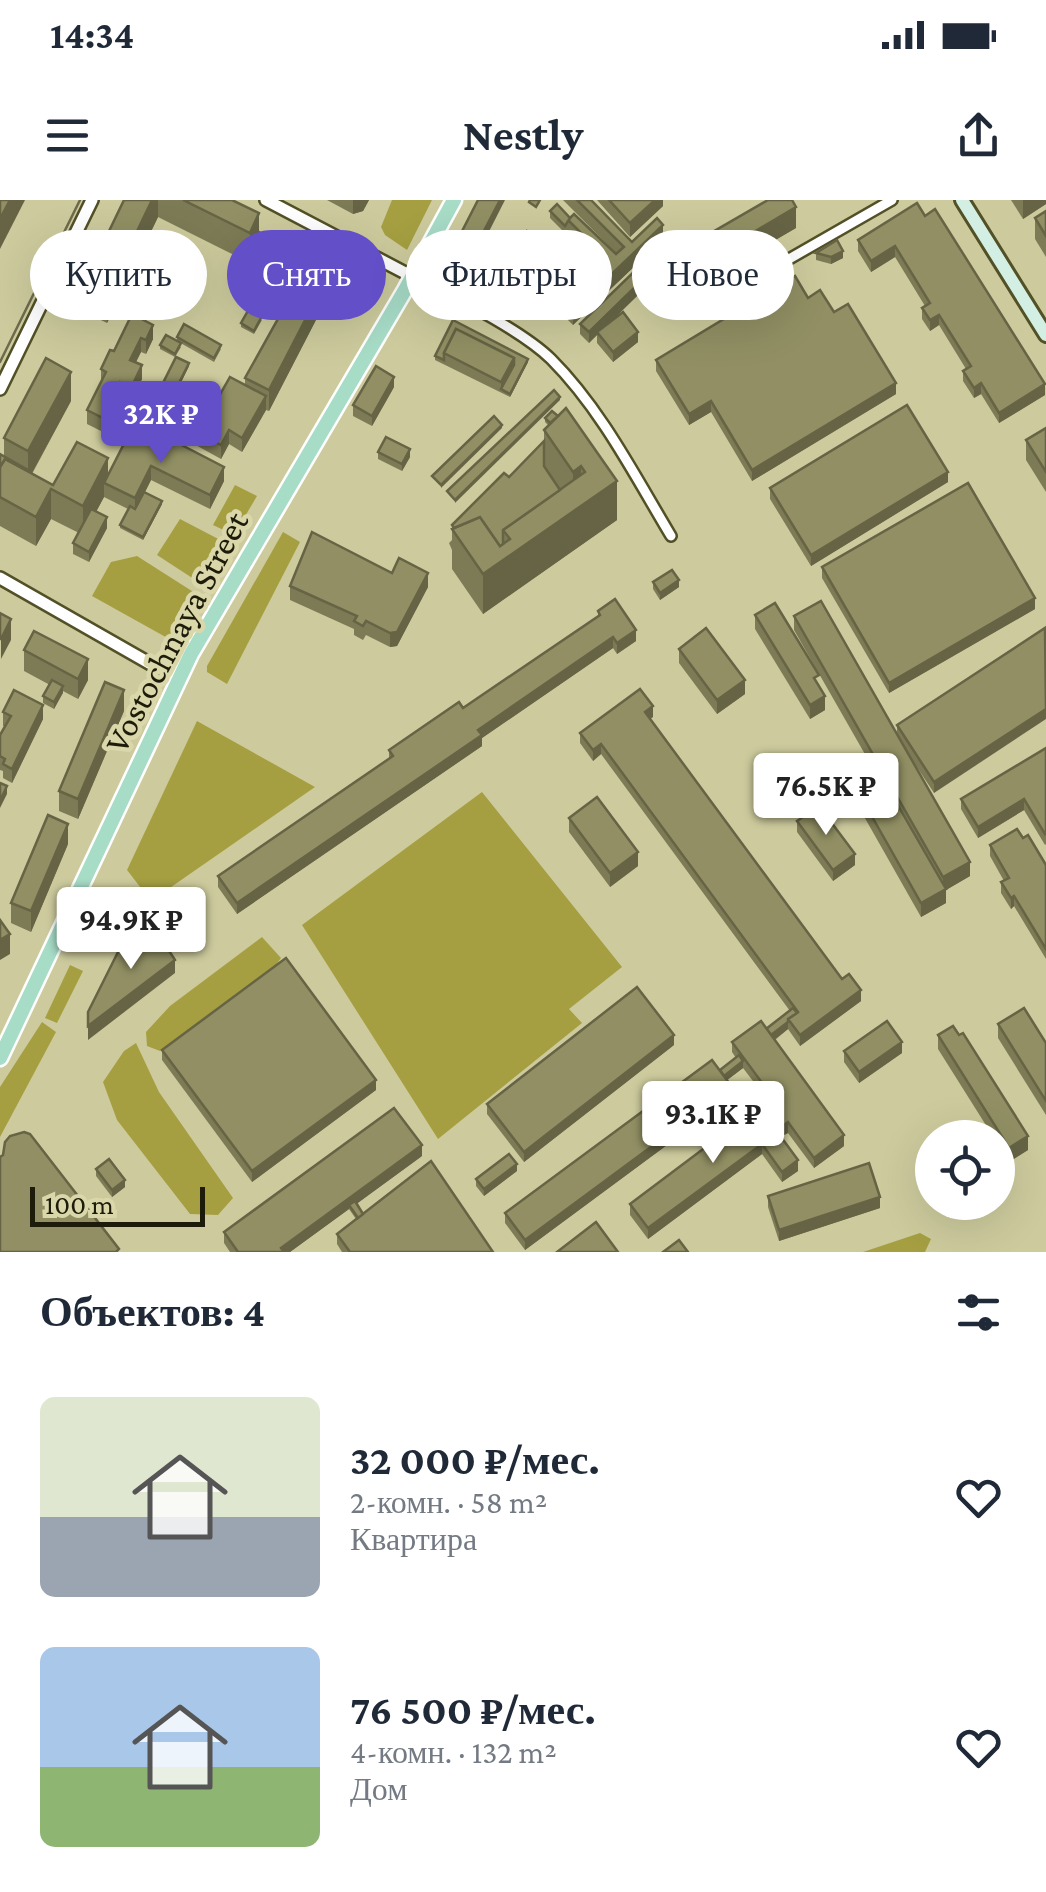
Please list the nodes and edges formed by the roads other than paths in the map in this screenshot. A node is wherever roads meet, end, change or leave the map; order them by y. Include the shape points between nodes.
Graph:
1 (92, 200) edge
2 (266, 200) edge
3 (454, 200) edge
4 (892, 200) edge
5 (962, 200) edge
6 (438, 230) edge
7 (794, 256) edge
8 (406, 274) edge
9 (406, 287) edge
10 (491, 320) edge
11 (1046, 334) edge
12 (0, 389) edge
13 (671, 536) dead end
14 (0, 578) edge
15 (181, 677) junction
16 (28, 997) junction
17 (0, 1039) edge
18 (0, 1058) edge

1 - 12 street
2 - 8 street
3 - 6 main road, Vostochnaya Street
4 - 7 street
5 - 11 main road
9 - 15 main road, Vostochnaya Street
10 - 13 street via 549,356 591,406
14 - 15 street
15 - 16 main road, Vostochnaya Street
16 - 17 main road, Vostochnaya Street
16 - 18 main road, Vostochnaya Street

